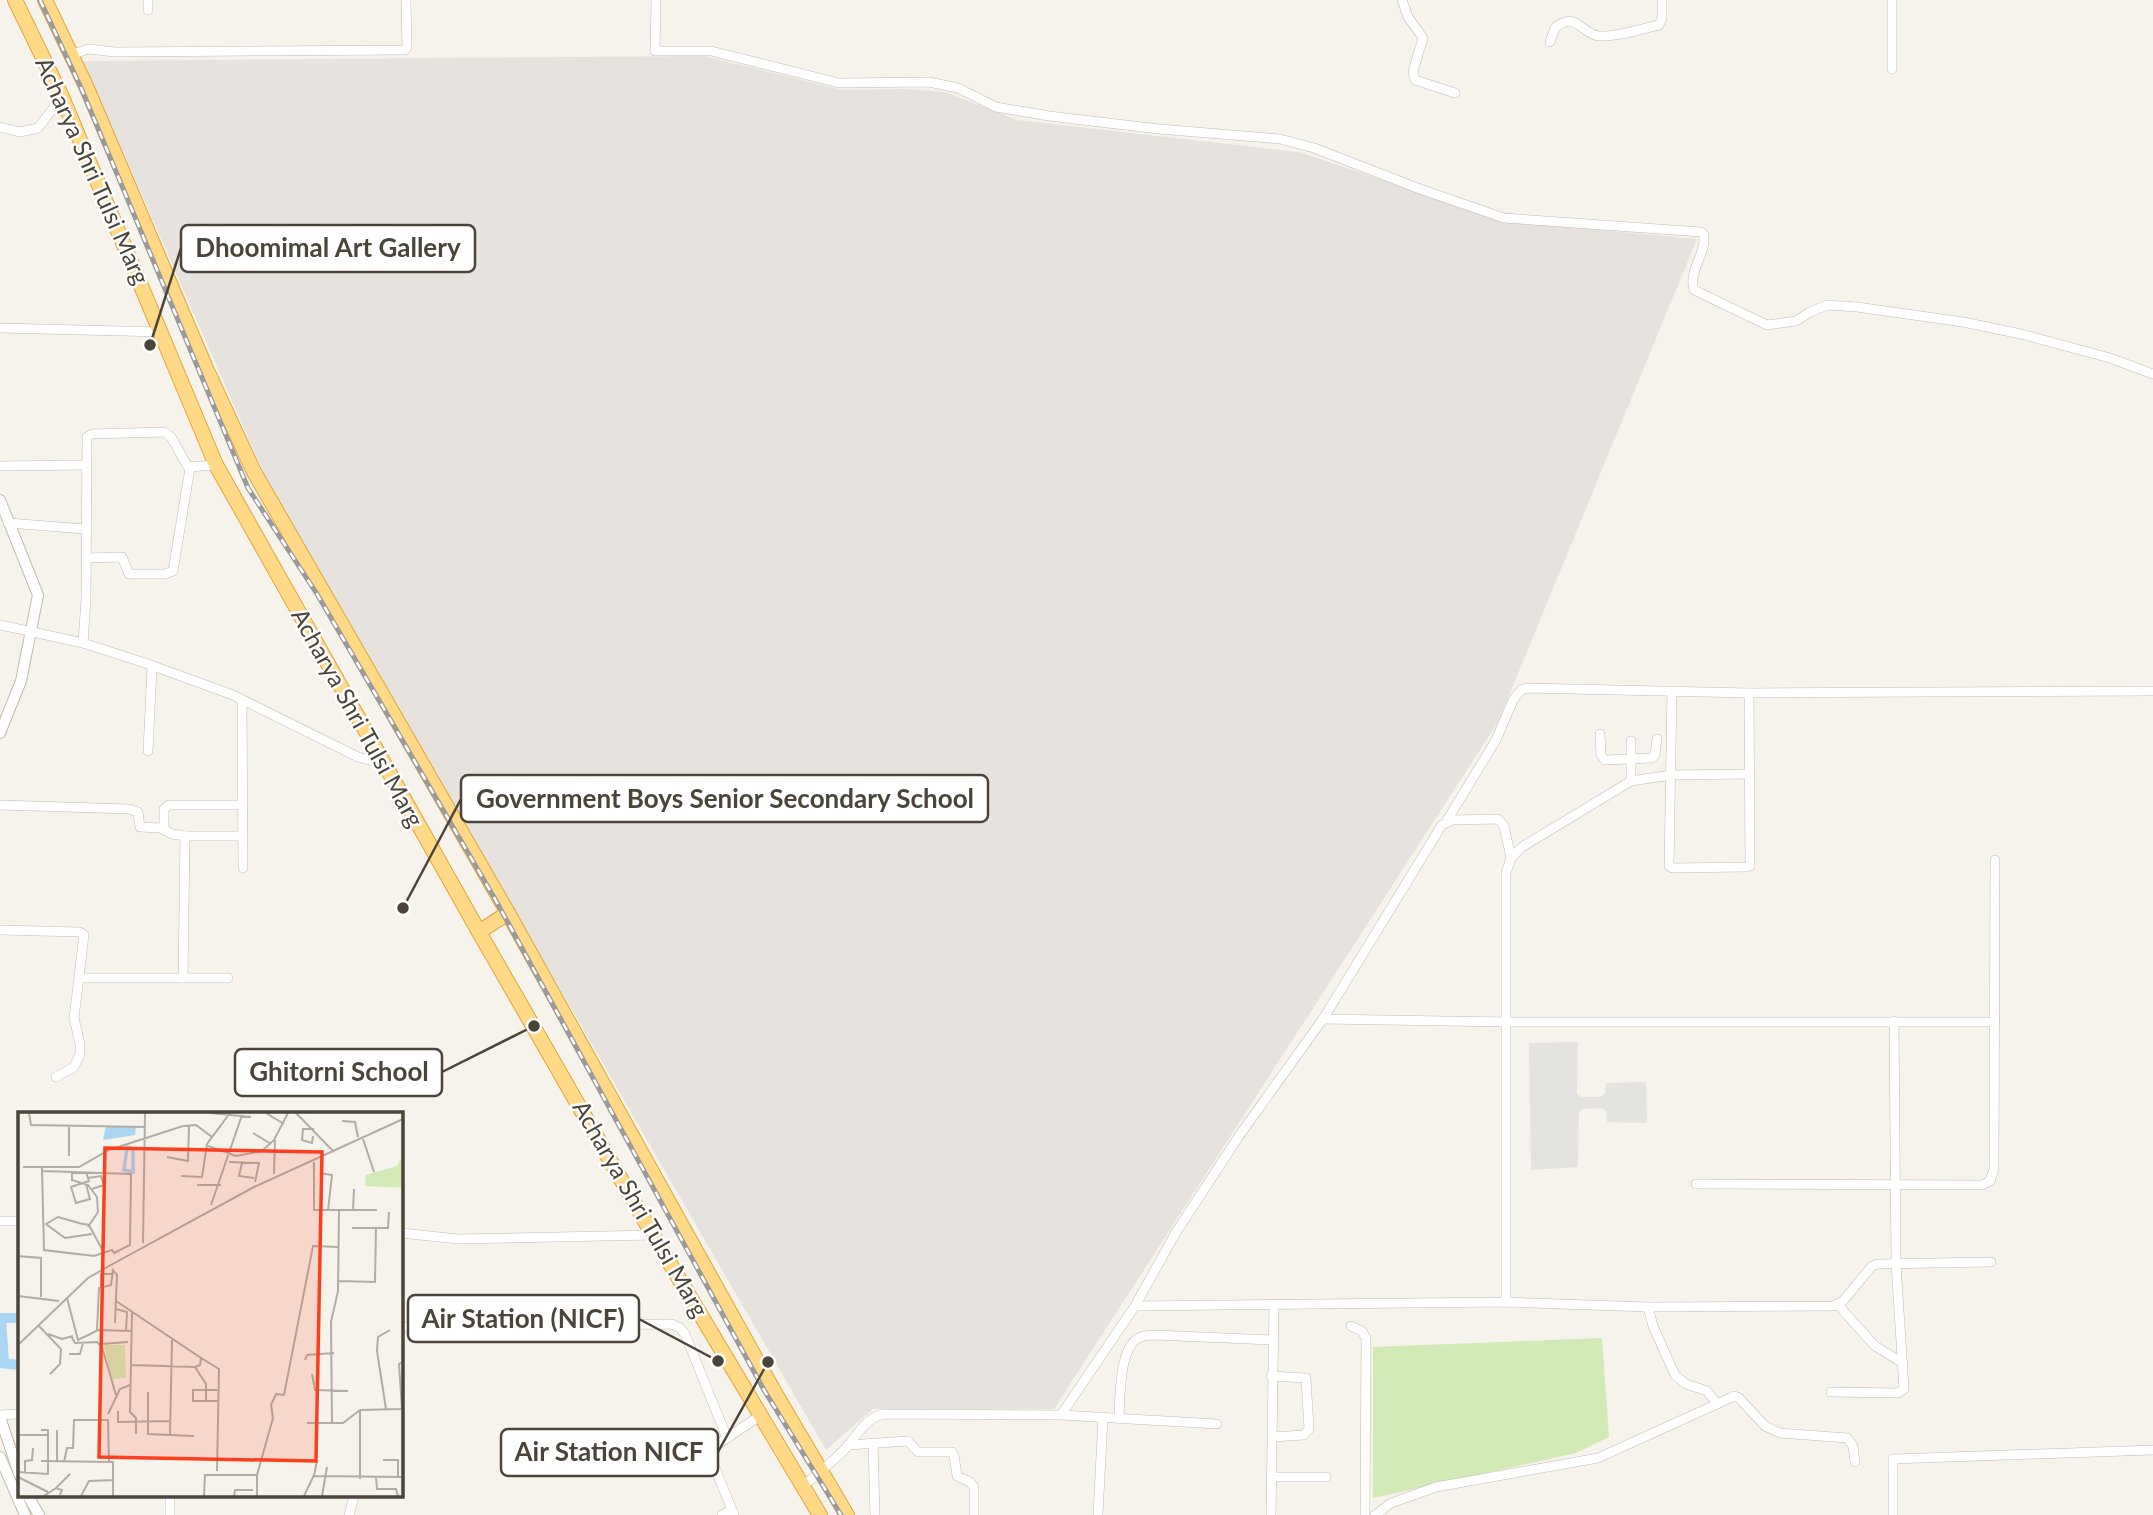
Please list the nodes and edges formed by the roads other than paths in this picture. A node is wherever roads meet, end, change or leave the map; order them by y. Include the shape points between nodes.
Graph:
1 (16, 0) edge
2 (45, 0) edge
3 (406, 0) edge
4 (656, 0) edge
5 (1402, 0) edge
6 (1662, 0) edge
7 (1892, 0) edge
8 (1550, 42) dead end
9 (71, 55) junction
10 (1892, 69) dead end
11 (1455, 93) dead end
12 (62, 97) junction
13 (0, 127) edge
14 (0, 328) edge
15 (162, 332) junction
16 (2153, 374) edge
17 (85, 465) junction
18 (216, 465) junction
19 (0, 466) edge
20 (190, 468) junction
21 (0, 500) edge
22 (8, 523) junction
23 (85, 529) junction
24 (87, 558) junction
25 (0, 625) edge
26 (32, 634) junction
27 (83, 643) junction
28 (152, 667) junction
29 (1672, 691) junction
30 (2153, 691) edge
31 (1749, 693) junction
32 (242, 700) junction
33 (0, 733) edge
34 (1600, 734) dead end
35 (1657, 739) dead end
36 (1631, 741) dead end
37 (148, 751) dead end
38 (1630, 759) junction
39 (384, 764) junction
40 (1750, 774) junction
41 (1671, 775) junction
42 (1631, 781) junction
43 (0, 805) edge
44 (242, 805) junction
45 (1446, 822) junction
46 (164, 830) junction
47 (185, 836) junction
48 (242, 836) junction
49 (1511, 858) junction
50 (1995, 860) dead end
51 (243, 868) dead end
52 (508, 913) junction
53 (0, 930) edge
54 (479, 932) junction
55 (80, 978) junction
56 (183, 978) junction
57 (228, 978) dead end
58 (1323, 1019) junction
59 (1894, 1021) junction
60 (1507, 1022) junction
61 (1995, 1022) junction
62 (56, 1077) dead end
63 (1696, 1184) dead end
64 (1895, 1184) junction
65 (0, 1221) edge
66 (18, 1221) edge
67 (402, 1233) edge
68 (653, 1236) junction
69 (1991, 1262) dead end
70 (1896, 1263) junction
71 (1506, 1302) junction
72 (1274, 1304) junction
73 (1838, 1305) junction
74 (1135, 1306) junction
75 (1648, 1307) junction
76 (1351, 1326) dead end
77 (402, 1327) edge
78 (1273, 1340) junction
79 (1903, 1363) junction
80 (1271, 1376) junction
81 (1831, 1392) dead end
82 (1717, 1405) junction
83 (18, 1414) edge
84 (761, 1415) junction
85 (1061, 1415) junction
86 (0, 1416) edge
87 (1103, 1416) junction
88 (1119, 1418) junction
89 (1217, 1424) dead end
90 (1272, 1437) junction
91 (727, 1438) junction
92 (873, 1443) junction
93 (848, 1445) junction
94 (2153, 1450) edge
95 (0, 1457) edge
96 (1856, 1462) dead end
97 (18, 1471) edge
98 (821, 1472) junction
99 (1273, 1477) junction
100 (1326, 1477) dead end
101 (803, 1486) junction
102 (29, 1498) edge
103 (353, 1498) edge
104 (733, 1512) edge
105 (25, 1515) edge
106 (39, 1515) edge
107 (349, 1515) edge
108 (722, 1515) edge
109 (820, 1515) edge
110 (847, 1515) edge
111 (875, 1515) edge
112 (974, 1515) edge
113 (1098, 1515) edge
114 (1271, 1515) edge
115 (1365, 1515) edge
116 (1375, 1515) edge
117 (1893, 1515) edge

1 - 12 highway, Acharya Shri Tulsi Marg
2 - 9 highway, Acharya Shri Tulsi Marg
3 - 9 street via 405,50 94,49
4 - 16 street via 655,51 711,51 839,83 929,82 958,88 996,107 1039,115 1280,139 1504,218 1703,233 1694,290 1767,325 1796,321 1827,305 1857,307 2021,334
5 - 11 street via 1423,38 1413,71 1415,80
6 - 8 street via 1658,25 1602,36 1567,22 1555,28
7 - 10 street
9 - 52 highway, Acharya Shri Tulsi Marg via 254,472
12 - 13 street via 38,128 20,132
12 - 15 highway, Acharya Shri Tulsi Marg
14 - 15 street
15 - 18 highway, Acharya Shri Tulsi Marg
17 - 19 street
17 - 20 street via 89,435 155,431 168,433
17 - 23 street
18 - 20 street
18 - 39 highway, Acharya Shri Tulsi Marg
20 - 24 street via 173,571 131,574 122,557
21 - 22 street
22 - 23 street
22 - 26 street via 38,591
23 - 24 street
24 - 27 street
25 - 26 street
26 - 27 street
26 - 33 street via 18,691
27 - 28 street
28 - 32 street
28 - 37 street
29 - 31 street
29 - 41 street
29 - 45 street via 1521,690
30 - 31 street
31 - 40 street
32 - 39 street via 358,757
32 - 44 street
34 - 38 street via 1603,759
35 - 38 street via 1654,757
36 - 38 street
38 - 42 street
39 - 54 highway, Acharya Shri Tulsi Marg
40 - 41 street
40 - 41 street via 1750,866 1721,868 1669,866
41 - 42 street
42 - 49 street
43 - 46 street via 129,809 138,812 140,827
44 - 46 street via 169,805 164,809
44 - 48 street
45 - 49 street via 1501,820
45 - 58 street
46 - 47 street
47 - 48 street
47 - 56 street
48 - 51 street
49 - 60 street via 1506,873
50 - 61 street
52 - 54 highway
52 - 98 highway, Acharya Shri Tulsi Marg
53 - 55 street via 80,932 85,942
54 - 68 highway, Acharya Shri Tulsi Marg
55 - 56 street
55 - 62 street via 74,1017 80,1054 74,1067
56 - 57 street
58 - 60 street
58 - 74 street via 1175,1234
59 - 60 street
59 - 61 street
59 - 64 street
60 - 71 street
61 - 64 street via 1992,1178 1982,1185
63 - 64 street
64 - 70 street
65 - 66 street
67 - 68 street via 458,1239
68 - 84 highway, Acharya Shri Tulsi Marg
69 - 70 street
70 - 73 street via 1872,1266
70 - 79 street
71 - 72 street
71 - 75 street
72 - 74 street
72 - 78 street
73 - 75 street
73 - 79 street via 1875,1346
74 - 85 street
75 - 82 street via 1675,1375 1707,1391
76 - 115 street via 1366,1338
77 - 91 street via 672,1324 685,1334
78 - 80 street
78 - 88 street via 1138,1338 1127,1350
79 - 81 street via 1902,1392
80 - 90 street
80 - 90 street via 1305,1377 1309,1429 1304,1435
82 - 96 street via 1734,1396 1765,1426 1780,1433 1847,1438
82 - 116 street via 1598,1458 1436,1487 1391,1503
83 - 86 street
84 - 91 street
84 - 101 highway, Acharya Shri Tulsi Marg
85 - 87 street
85 - 93 street via 883,1414 866,1424
86 - 97 street
87 - 88 street
87 - 113 street
88 - 89 street
90 - 99 street
91 - 104 street via 714,1446 711,1455
92 - 93 street
92 - 111 street
92 - 112 street via 908,1441 919,1452 952,1452 957,1476 974,1487
93 - 98 street
94 - 117 street via 1894,1459
95 - 105 street
98 - 101 street
98 - 110 highway, Acharya Shri Tulsi Marg
99 - 100 street
99 - 114 street
101 - 109 highway, Acharya Shri Tulsi Marg
102 - 106 street
103 - 107 street
104 - 108 street

